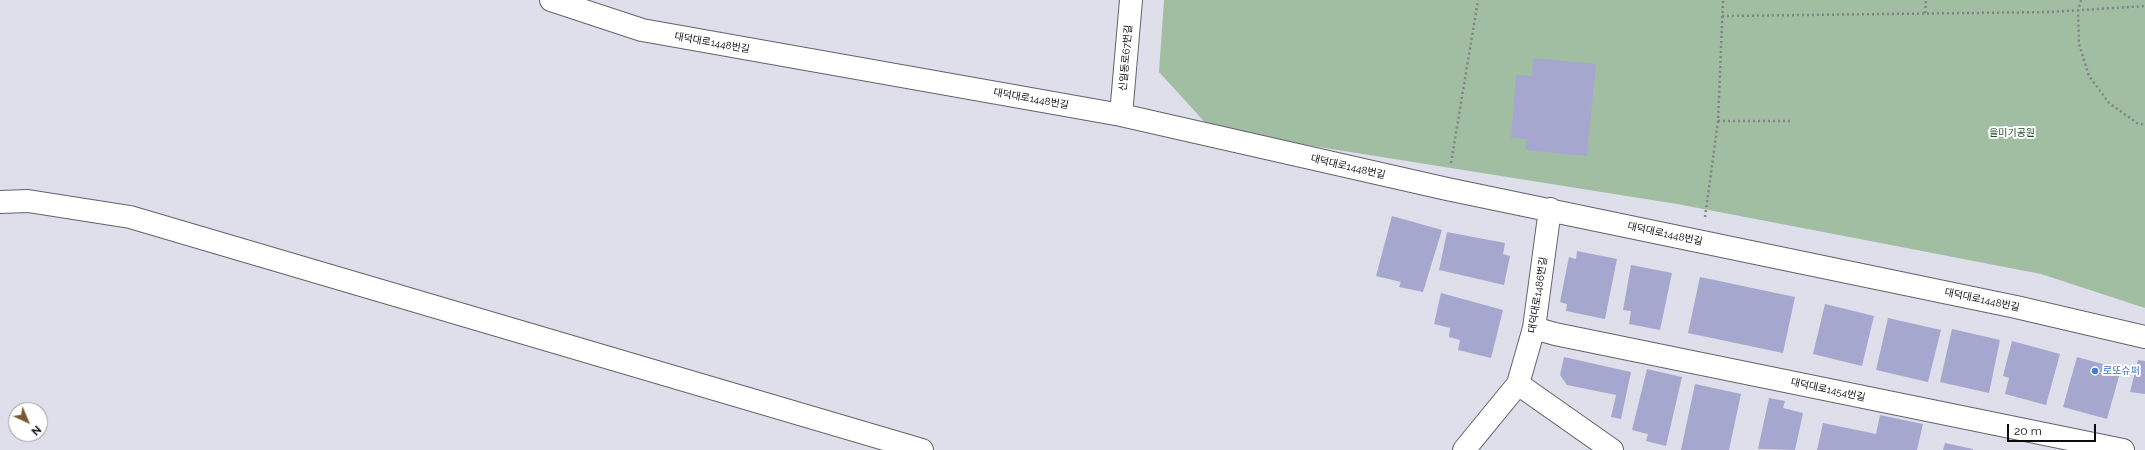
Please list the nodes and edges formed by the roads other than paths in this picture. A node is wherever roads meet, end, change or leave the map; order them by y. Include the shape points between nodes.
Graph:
1 (551, 0) edge
2 (1131, 0) edge
3 (1121, 116) junction
4 (0, 202) edge
5 (1550, 209) junction
6 (1534, 328) junction
7 (2145, 337) edge
8 (1518, 384) junction
9 (922, 450) edge
10 (1464, 450) edge
11 (1612, 450) edge
12 (2122, 450) edge

1 - 3 street, 대덕대로1448번길 via 642,30
2 - 3 street, 신일동로67번길
3 - 5 street, 대덕대로1448번길 via 1447,189
4 - 9 street via 28,201 130,217
5 - 6 street, 대덕대로1486번길
5 - 7 street, 대덕대로1448번길 via 2008,305
6 - 8 street, 대덕대로1486번길
6 - 12 street, 대덕대로1454번길
8 - 10 street
8 - 11 street

